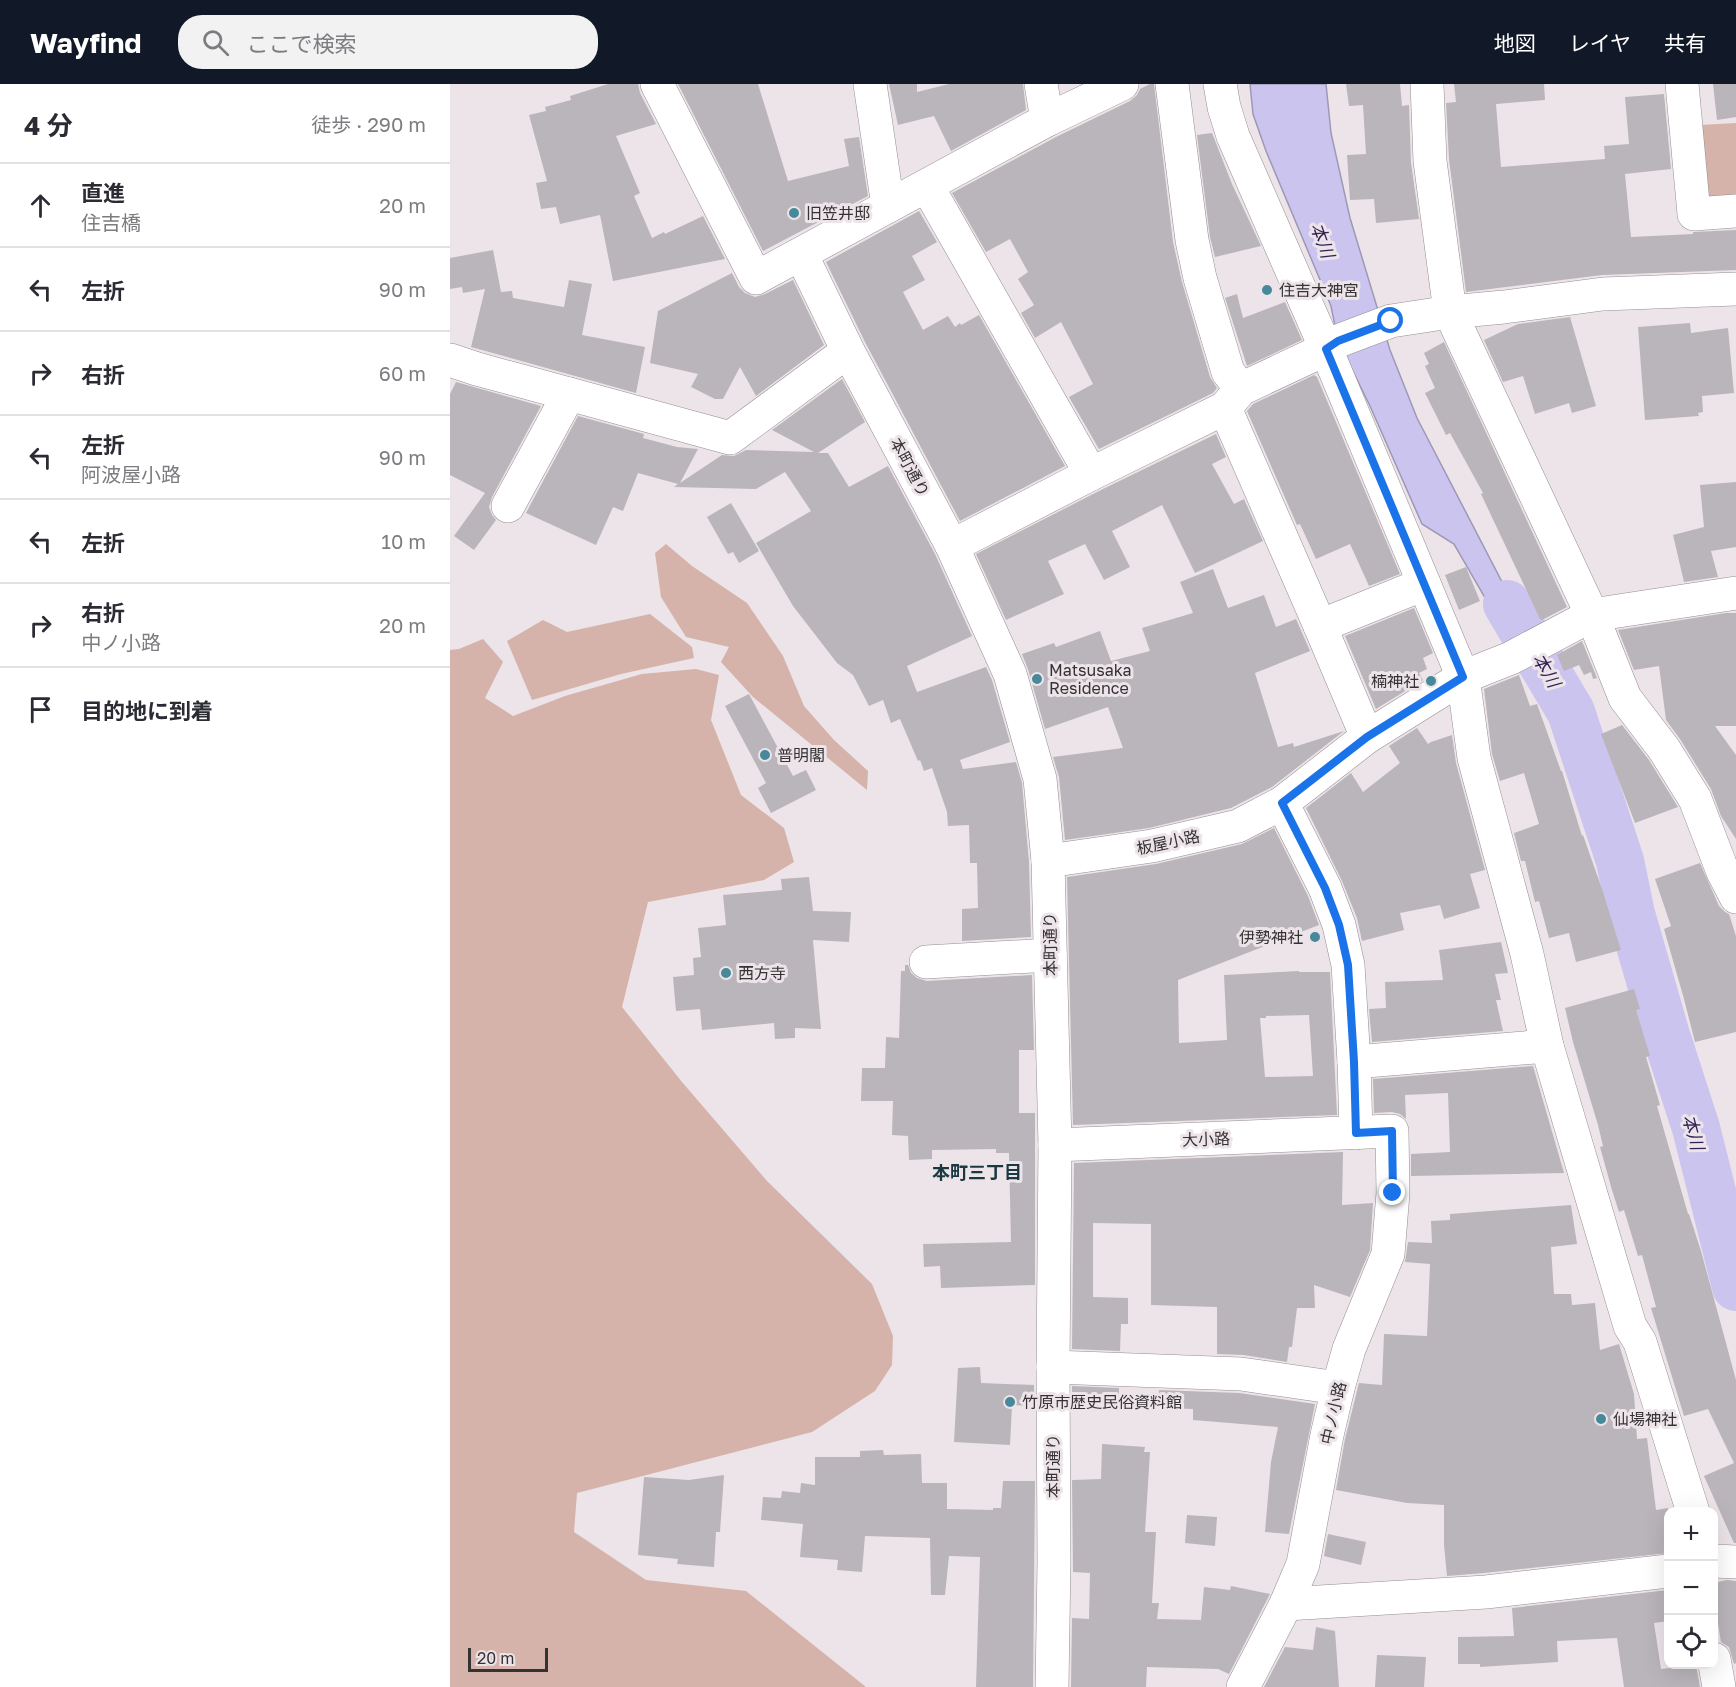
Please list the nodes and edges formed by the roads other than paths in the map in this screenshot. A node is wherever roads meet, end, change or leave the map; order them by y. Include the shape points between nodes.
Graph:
1 (657, 84) edge
2 (870, 84) edge
3 (1041, 84) edge
4 (1122, 84) edge
5 (1172, 84) edge
6 (1220, 84) edge
7 (1426, 84) edge
8 (1682, 84) edge
9 (1047, 120) junction
10 (927, 186) junction
11 (888, 206) junction
12 (1736, 212) edge
13 (801, 254) junction
14 (1736, 289) edge
15 (1450, 312) junction
16 (1332, 345) junction
17 (848, 351) junction
18 (450, 360) edge
19 (569, 394) junction
20 (1233, 399) junction
21 (1091, 474) junction
22 (508, 506) dead end
23 (952, 546) junction
24 (1424, 584) junction
25 (1736, 593) edge
26 (1592, 615) junction
27 (1320, 626) junction
28 (1463, 677) junction
29 (1367, 737) junction
30 (1282, 803) junction
31 (1048, 861) junction
32 (1736, 897) edge
33 (1050, 955) junction
34 (926, 962) dead end
35 (1547, 1046) junction
36 (1354, 1062) junction
37 (1392, 1131) joint
38 (1356, 1133) junction
39 (1055, 1145) junction
40 (1053, 1367) junction
41 (1338, 1388) junction
42 (1691, 1507) edge
43 (1718, 1562) edge
44 (1736, 1562) edge
45 (1664, 1571) edge
46 (1286, 1605) junction
47 (1715, 1669) edge
48 (1052, 1687) edge
49 (1244, 1687) edge
50 (1719, 1687) edge

1 - 13 street via 756,278
2 - 11 street
3 - 9 street
4 - 9 street
5 - 20 street via 1200,278
6 - 16 street via 1233,136
7 - 15 street via 1430,161
8 - 12 street via 1694,214
9 - 10 street
10 - 11 street
10 - 21 street
11 - 13 street
13 - 17 street, 本町通り
14 - 15 street via 1603,294
15 - 16 street via 1391,321
15 - 26 street
16 - 20 street
16 - 24 street
17 - 19 street via 730,438
17 - 23 street, 本町通り
18 - 19 street
19 - 22 street
20 - 21 street
20 - 27 street
21 - 23 street
23 - 31 street, 本町通り via 1010,674 1040,780
24 - 27 street
24 - 28 street
25 - 26 street
26 - 28 street, 板屋小路 via 1511,658
26 - 32 street via 1625,698 1664,749 1695,799
27 - 29 street
28 - 29 street, 板屋小路
28 - 35 street via 1474,758 1527,954
29 - 30 street, 板屋小路
30 - 31 street, 板屋小路 via 1238,826 1152,846
30 - 36 street via 1339,925 1348,965
31 - 33 street, 本町通り
33 - 34 street
33 - 39 street, 本町通り
35 - 36 street
35 - 42 street via 1630,1326 1640,1342
36 - 38 street
37 - 38 street, 大小路
37 - 41 street, 中ノ小路 via 1393,1193 1388,1254 1349,1349
38 - 39 street, 大小路
39 - 40 street, 本町通り
40 - 41 street via 1241,1374
40 - 48 street, 本町通り
41 - 46 street, 中ノ小路 via 1303,1564
43 - 44 street
45 - 46 street via 1486,1592
46 - 49 street, 中ノ小路
47 - 50 street

